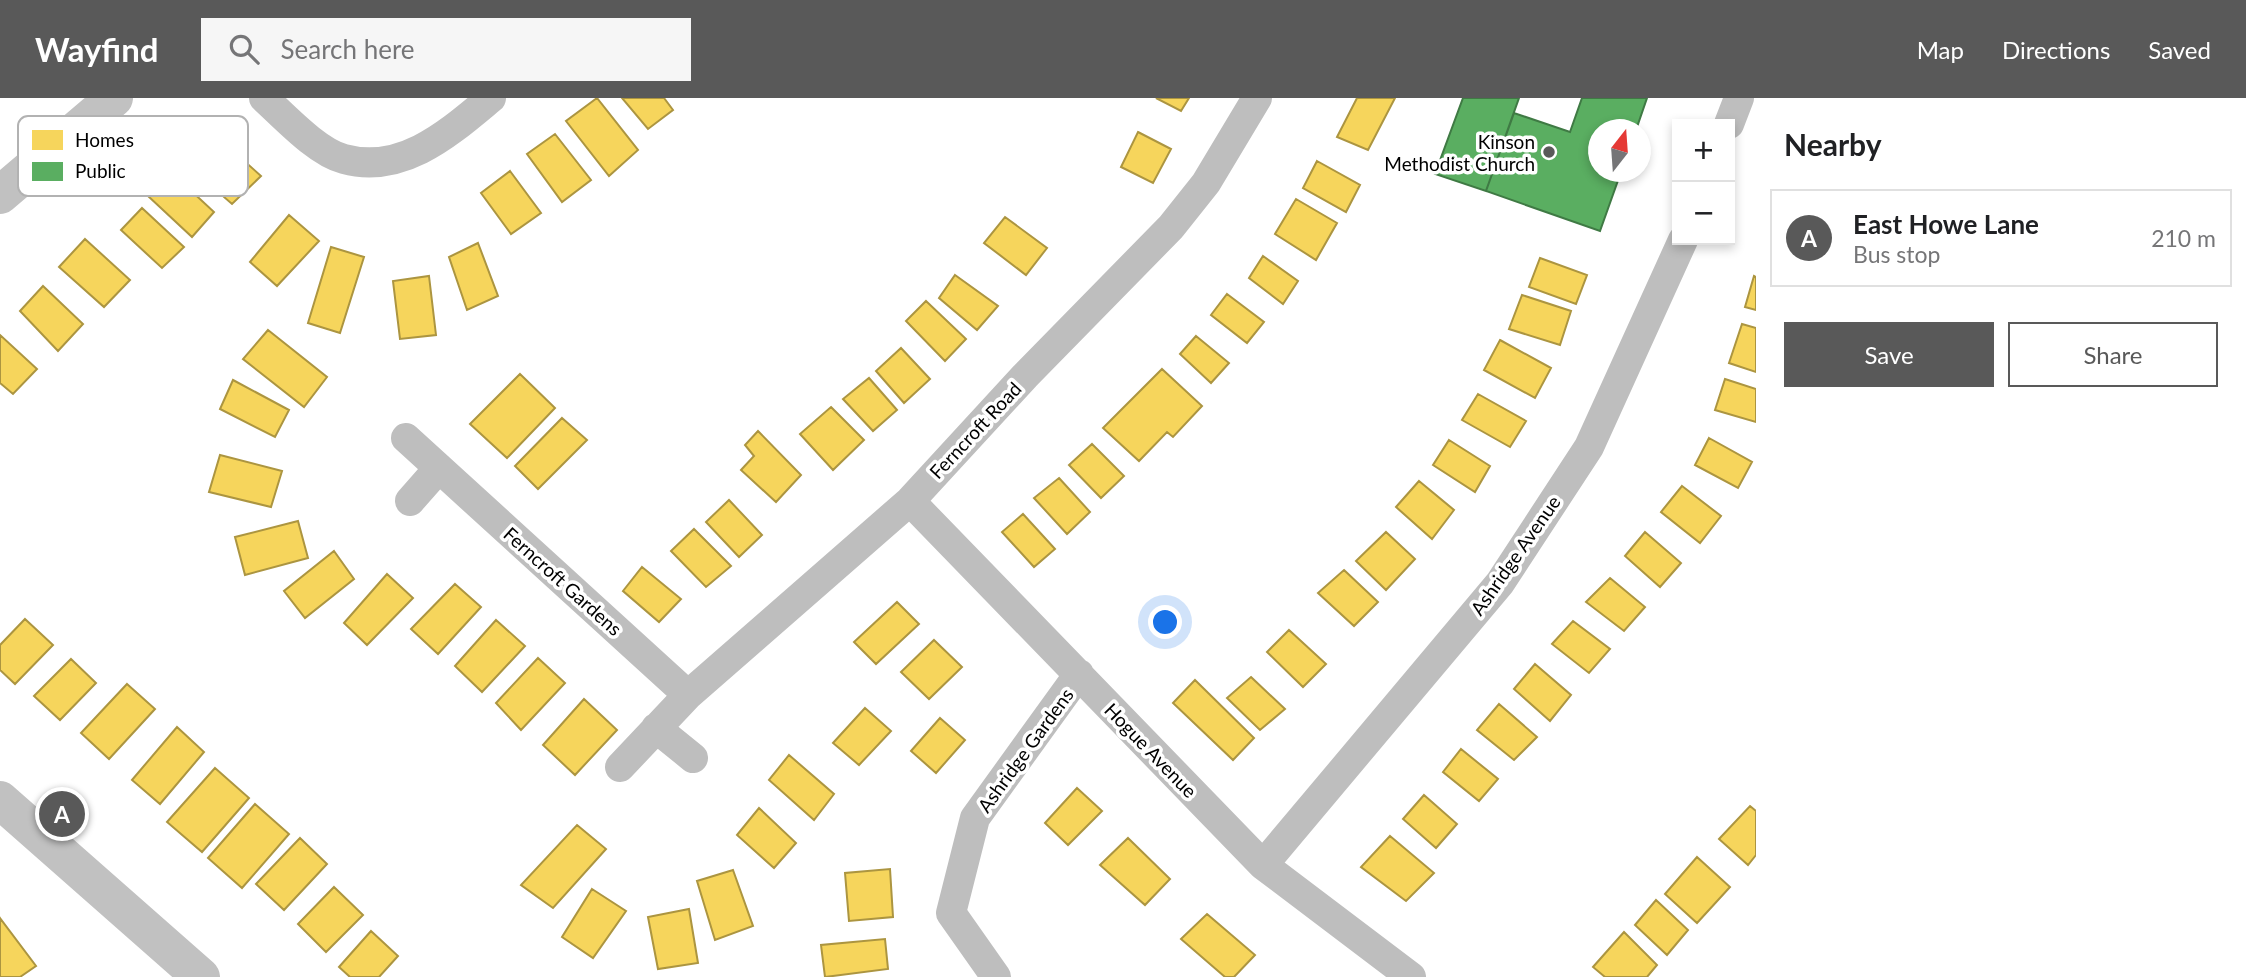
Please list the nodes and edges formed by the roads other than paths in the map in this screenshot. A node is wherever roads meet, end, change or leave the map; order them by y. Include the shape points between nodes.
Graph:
1 (114, 98) edge
2 (264, 98) edge
3 (491, 98) edge
4 (1257, 98) edge
5 (1739, 98) edge
6 (93, 116) edge
7 (1731, 119) edge
8 (18, 180) edge
9 (0, 195) edge
10 (1681, 245) edge
11 (406, 438) dead end
12 (439, 468) junction
13 (410, 501) dead end
14 (910, 501) junction
15 (1079, 674) junction
16 (688, 695) junction
17 (656, 728) junction
18 (692, 758) dead end
19 (620, 767) dead end
20 (0, 800) edge
21 (1263, 865) junction
22 (201, 977) edge
23 (996, 977) edge
24 (1411, 977) edge

1 - 6 street
2 - 3 street via 310,139 344,159 376,161 405,158 453,130
4 - 14 street, Ferncroft Road via 1206,183 1171,227
5 - 7 street
8 - 9 street
10 - 21 street, Ashridge Avenue via 1588,447 1500,583
11 - 12 street, Ferncroft Gardens
12 - 13 street
12 - 16 street, Ferncroft Gardens
14 - 15 street, Hogue Avenue
14 - 16 street, Ferncroft Road
15 - 21 street, Hogue Avenue
15 - 23 street, Ashridge Gardens via 975,818 951,913
16 - 17 street, Ferncroft Road
17 - 18 street
17 - 19 street, Ferncroft Road
20 - 22 street
21 - 24 street, Hogue Avenue

